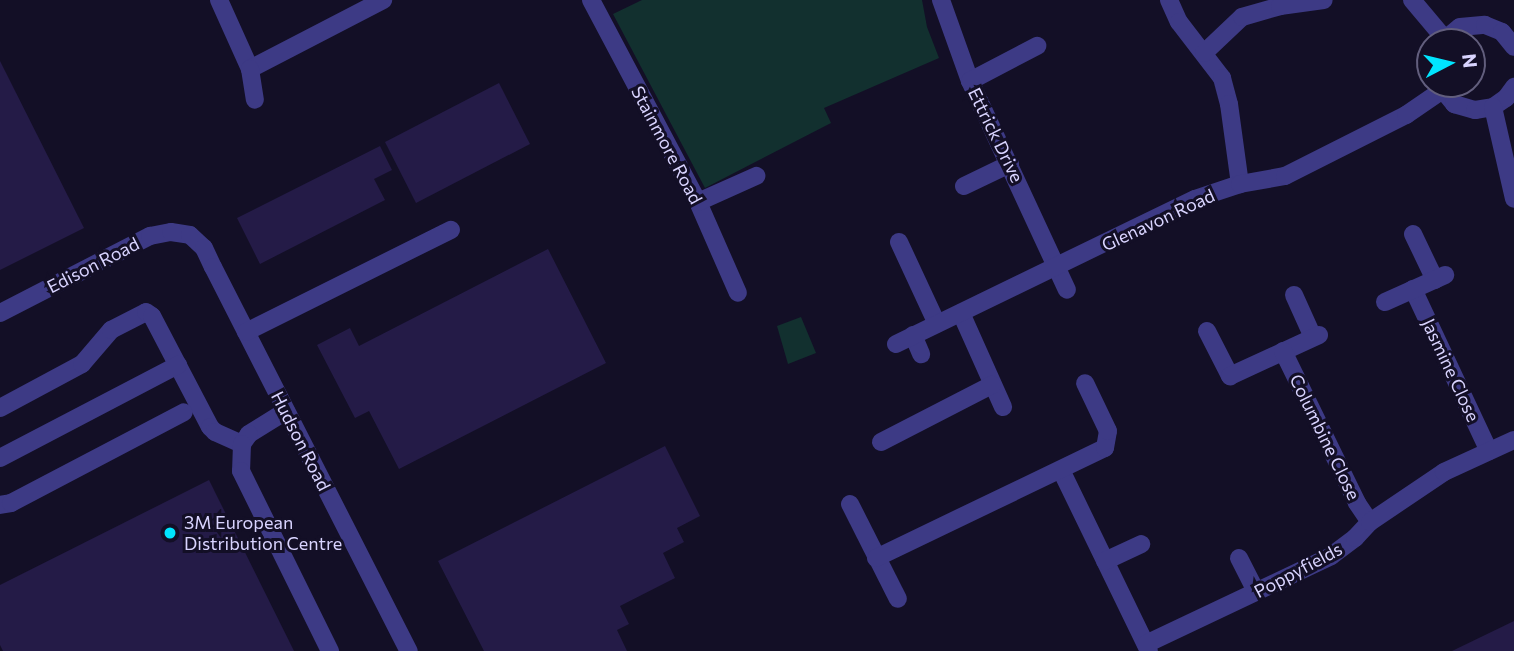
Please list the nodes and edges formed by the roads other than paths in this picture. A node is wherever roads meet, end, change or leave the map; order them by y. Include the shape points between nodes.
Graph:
1 (219, 0) edge
2 (383, 0) edge
3 (591, 0) edge
4 (940, 0) edge
5 (1169, 0) edge
6 (1324, 0) edge
7 (1412, 0) edge
8 (1434, 28) edge
9 (1459, 28) edge
10 (1513, 44) edge
11 (1037, 46) dead end
12 (1204, 53) junction
13 (250, 69) junction
14 (970, 81) junction
15 (1514, 87) edge
16 (1427, 98) edge
17 (1448, 98) edge
18 (254, 100) dead end
19 (1493, 107) junction
20 (1010, 164) junction
21 (756, 176) dead end
22 (1240, 184) junction
23 (964, 186) dead end
24 (1514, 199) edge
25 (698, 202) junction
26 (451, 230) dead end
27 (1413, 234) dead end
28 (190, 235) joint
29 (899, 242) dead end
30 (1058, 267) junction
31 (1413, 289) junction
32 (1067, 290) dead end
33 (738, 293) dead end
34 (1294, 295) dead end
35 (1385, 302) dead end
36 (0, 313) edge
37 (961, 313) junction
38 (937, 324) junction
39 (1207, 331) dead end
40 (246, 332) junction
41 (913, 335) junction
42 (896, 344) dead end
43 (1283, 351) junction
44 (921, 354) dead end
45 (178, 366) junction
46 (1085, 383) dead end
47 (992, 385) junction
48 (1003, 407) dead end
49 (0, 408) edge
50 (286, 411) junction
51 (184, 412) dead end
52 (881, 442) dead end
53 (242, 444) junction
54 (1512, 445) edge
55 (1489, 451) junction
56 (0, 458) edge
57 (1061, 470) junction
58 (0, 505) edge
59 (850, 505) dead end
60 (1370, 522) junction
61 (1142, 544) dead end
62 (876, 558) junction
63 (1239, 558) dead end
64 (1105, 561) junction
65 (1256, 592) junction
66 (898, 599) dead end
67 (1147, 648) edge
68 (330, 651) edge
69 (409, 651) edge

1 - 13 street
2 - 13 street
3 - 25 street, Stainmore Road
4 - 14 street, Ettrick Drive
5 - 12 street via 1179,22
6 - 12 street via 1280,6 1242,18
7 - 8 street
9 - 10 street via 1485,25 1502,32
11 - 14 street
12 - 22 street via 1222,78
13 - 18 street
14 - 20 street, Ettrick Drive
15 - 19 street
16 - 22 street, Glenavon Road via 1406,115 1285,176
17 - 19 street via 1475,110
19 - 24 street
20 - 23 street
20 - 30 street, Ettrick Drive
21 - 25 street
22 - 30 street, Glenavon Road via 1195,199
25 - 33 street, Stainmore Road
26 - 40 street
27 - 31 street via 1440,277
28 - 36 street, Edison Road via 150,236
28 - 40 street, Hudson Road via 204,248
29 - 38 street
30 - 32 street, Ettrick Drive
30 - 37 street, Glenavon Road
31 - 35 street
31 - 55 street, Jasmine Close
34 - 43 street via 1316,336
37 - 38 street, Glenavon Road
37 - 47 street
38 - 41 street, Glenavon Road
39 - 43 street via 1230,376
40 - 50 street, Hudson Road
41 - 42 street, Glenavon Road
41 - 44 street
43 - 60 street, Columbine Close
45 - 49 street via 152,316 143,313 111,330 82,364
45 - 53 street via 210,427
45 - 56 street
46 - 57 street via 1108,431 1105,448
47 - 48 street
47 - 52 street
50 - 53 street via 261,424
50 - 69 street, Hudson Road
51 - 58 street
53 - 68 street via 241,471
54 - 55 street, Poppyfields
55 - 60 street, Poppyfields via 1444,472
57 - 62 street
57 - 64 street, Poppyfields
59 - 62 street
60 - 65 street, Poppyfields via 1331,556
61 - 64 street
62 - 66 street
63 - 65 street
64 - 67 street, Poppyfields
65 - 67 street, Poppyfields

